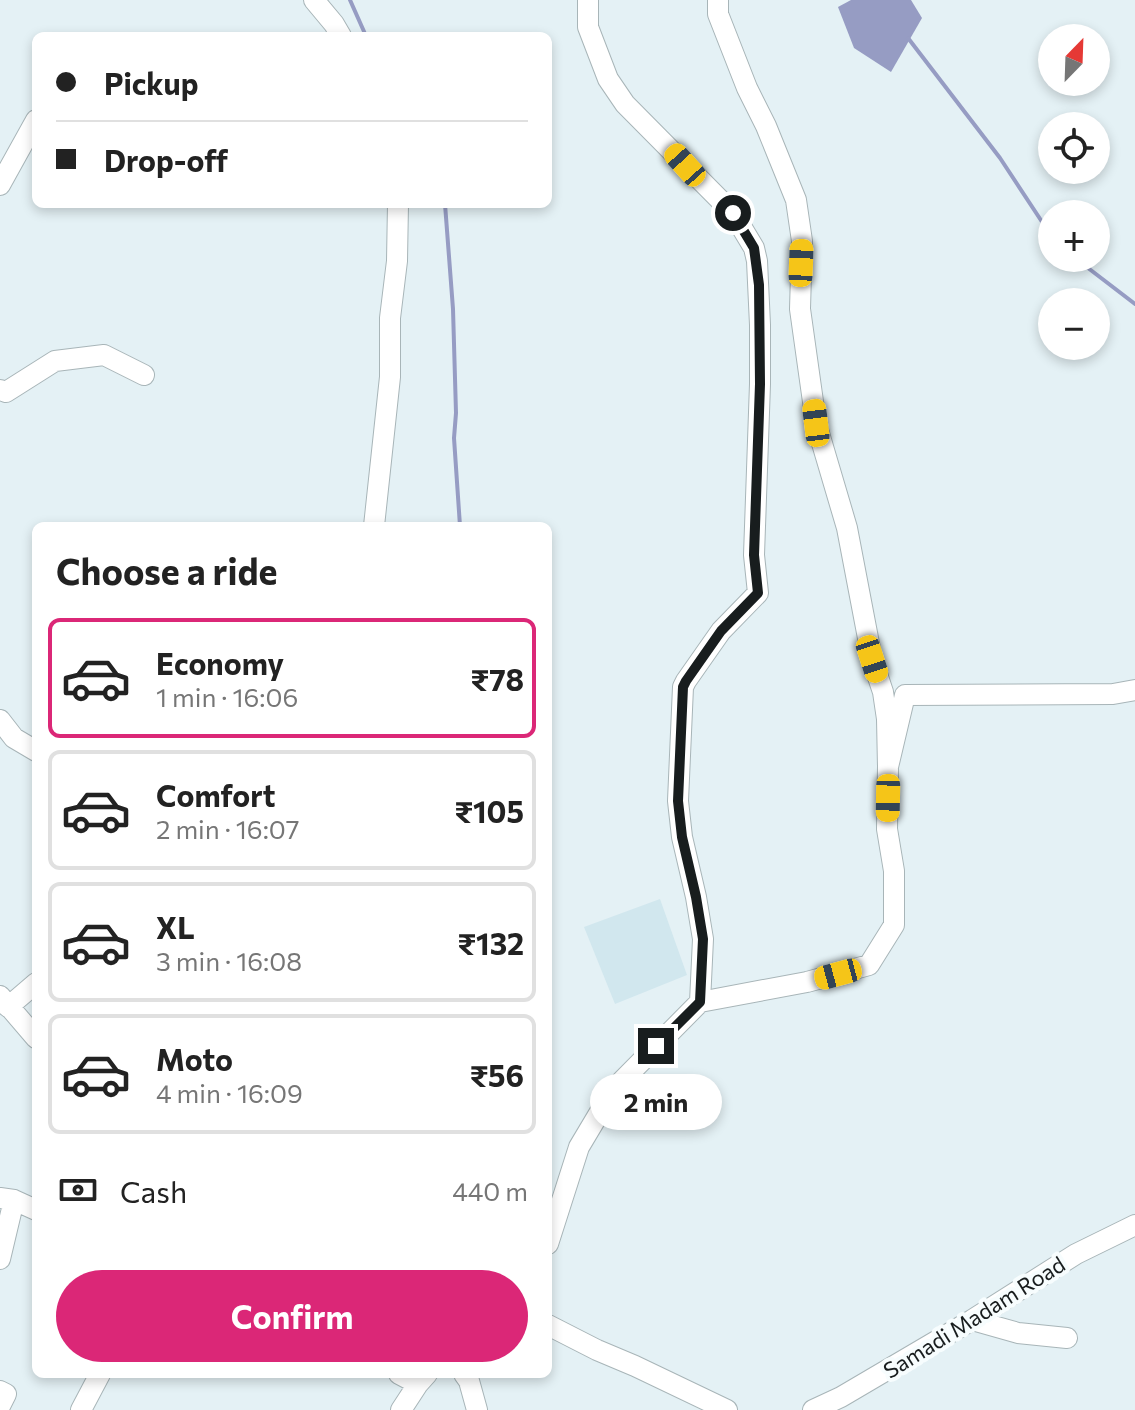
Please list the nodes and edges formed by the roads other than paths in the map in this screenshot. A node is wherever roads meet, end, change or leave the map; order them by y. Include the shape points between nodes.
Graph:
1 (314, 0) edge
2 (588, 0) edge
3 (718, 0) edge
4 (339, 32) edge
5 (32, 127) edge
6 (0, 185) edge
7 (398, 208) edge
8 (144, 375) dead end
9 (0, 390) edge
10 (374, 522) edge
11 (1135, 690) edge
12 (0, 720) edge
13 (32, 749) edge
14 (888, 767) junction
15 (32, 985) edge
16 (4, 1002) edge
17 (700, 1002) junction
18 (32, 1034) edge
19 (7, 1199) edge
20 (32, 1208) edge
21 (1135, 1225) edge
22 (552, 1231) edge
23 (0, 1259) edge
24 (972, 1320) junction
25 (552, 1327) edge
26 (1067, 1338) dead end
27 (98, 1378) edge
28 (467, 1378) edge
29 (423, 1379) edge
30 (0, 1391) edge
31 (846, 1404) edge
32 (0, 1406) edge
33 (81, 1410) edge
34 (401, 1410) edge
35 (477, 1410) edge
36 (727, 1410) edge
37 (813, 1410) edge

1 - 4 street
2 - 17 street via 588,27 608,79 625,104 733,213 757,261 758,593 721,631 683,687 678,801 703,939
3 - 14 street via 718,14 796,200 802,241 800,309 816,423 847,528 883,692
5 - 6 street
7 - 10 street via 390,377
8 - 9 street via 104,355 55,361 6,392
11 - 14 street via 905,695
12 - 13 street via 14,738
14 - 17 street via 894,925 869,965
15 - 16 street
16 - 18 street
17 - 22 street via 613,1090 579,1147
19 - 20 street
19 - 23 street
21 - 24 street, Samadi Madam Road via 1076,1254
24 - 26 street via 1018,1333
24 - 31 street, Samadi Madam Road
25 - 36 street
27 - 33 street
28 - 35 street
29 - 34 street
30 - 32 street via 6,1394
31 - 37 street, Samadi Madam Road

